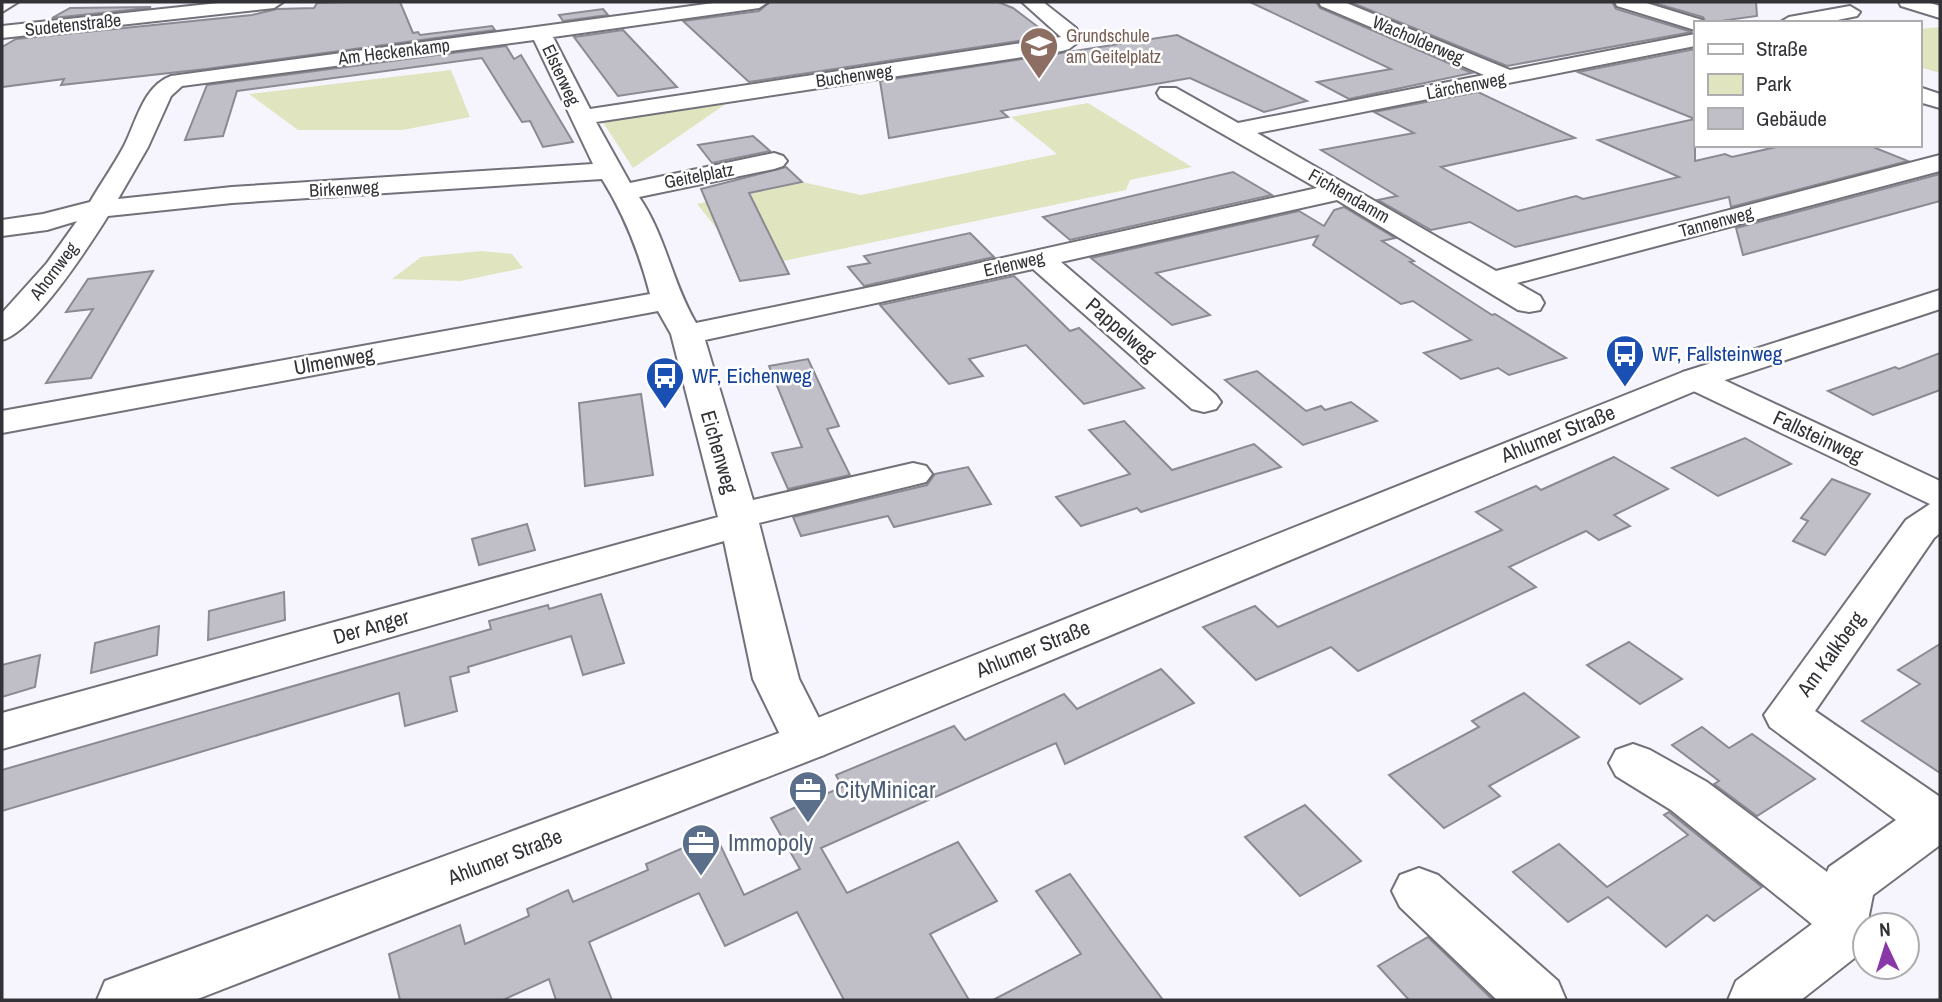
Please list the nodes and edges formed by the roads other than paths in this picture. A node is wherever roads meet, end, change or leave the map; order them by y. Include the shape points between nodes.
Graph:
1 (9, 2) edge
2 (271, 2) edge
3 (760, 2) edge
4 (1031, 2) edge
5 (1330, 2) edge
6 (1624, 2) edge
7 (1908, 2) edge
8 (2, 6) edge
9 (1850, 12) dead end
10 (1940, 12) edge
11 (1800, 21) edge
12 (1694, 24) edge
13 (2, 32) edge
14 (541, 33) junction
15 (1694, 40) edge
16 (1508, 77) junction
17 (1168, 93) dead end
18 (1921, 95) edge
19 (1940, 101) edge
20 (581, 117) junction
21 (1237, 130) junction
22 (774, 161) dead end
23 (1940, 163) edge
24 (616, 181) junction
25 (1341, 191) junction
26 (91, 209) junction
27 (2, 210) edge
28 (642, 225) junction
29 (2, 228) edge
30 (612, 230) dead end
31 (1039, 259) junction
32 (1492, 281) junction
33 (1940, 299) edge
34 (667, 300) junction
35 (1529, 303) dead end
36 (2, 330) edge
37 (687, 334) junction
38 (1695, 379) junction
39 (1203, 402) dead end
40 (2, 422) edge
41 (913, 474) dead end
42 (1940, 495) edge
43 (1940, 514) edge
44 (739, 520) junction
45 (2, 730) edge
46 (807, 742) junction
47 (1633, 763) dead end
48 (1937, 822) edge
49 (1419, 891) dead end
50 (1842, 915) junction
51 (154, 996) edge
52 (1537, 1000) edge
53 (1756, 1000) edge

1 - 8 street
2 - 13 street, Sudetenstraße
3 - 14 street, Am Heckenkamp
4 - 20 street, Buchenweg via 1072,39 1062,45
5 - 16 street, Wacholderweg
6 - 12 street
7 - 10 street
9 - 11 street
14 - 20 street, Elsterweg
14 - 26 street, Am Heckenkamp via 172,83 163,91 138,144
15 - 16 street, Lärchenweg
16 - 21 street, Lärchenweg
17 - 21 street, Fichtendamm
18 - 19 street
20 - 24 street
21 - 25 street, Fichtendamm
22 - 24 street, Geitelplatz
23 - 32 street, Tannenweg
24 - 26 street, Birkenweg via 232,195
24 - 28 street, Eichenweg
25 - 31 street, Erlenweg
25 - 32 street, Fichtendamm
26 - 27 street, Birkenweg via 54,204
26 - 29 street, Birkenweg
26 - 36 street, Ahornweg via 46,285
28 - 30 street
28 - 34 street, Eichenweg
31 - 37 street, Erlenweg
31 - 39 street, Pappelweg
32 - 35 street, Fichtendamm
33 - 38 street, Ahlumer Straße
34 - 37 street, Eichenweg
34 - 40 street, Ulmenweg
37 - 44 street, Eichenweg
38 - 42 street, Fallsteinweg
38 - 46 street, Ahlumer Straße
41 - 44 street, Der Anger
43 - 48 street, Am Kalkberg via 1920,529 1787,715
44 - 45 street, Der Anger
44 - 46 street, Eichenweg via 776,679
46 - 51 street, Ahlumer Straße
47 - 50 street via 1689,796
48 - 50 street via 1848,883
49 - 52 street
50 - 53 street via 1837,938

